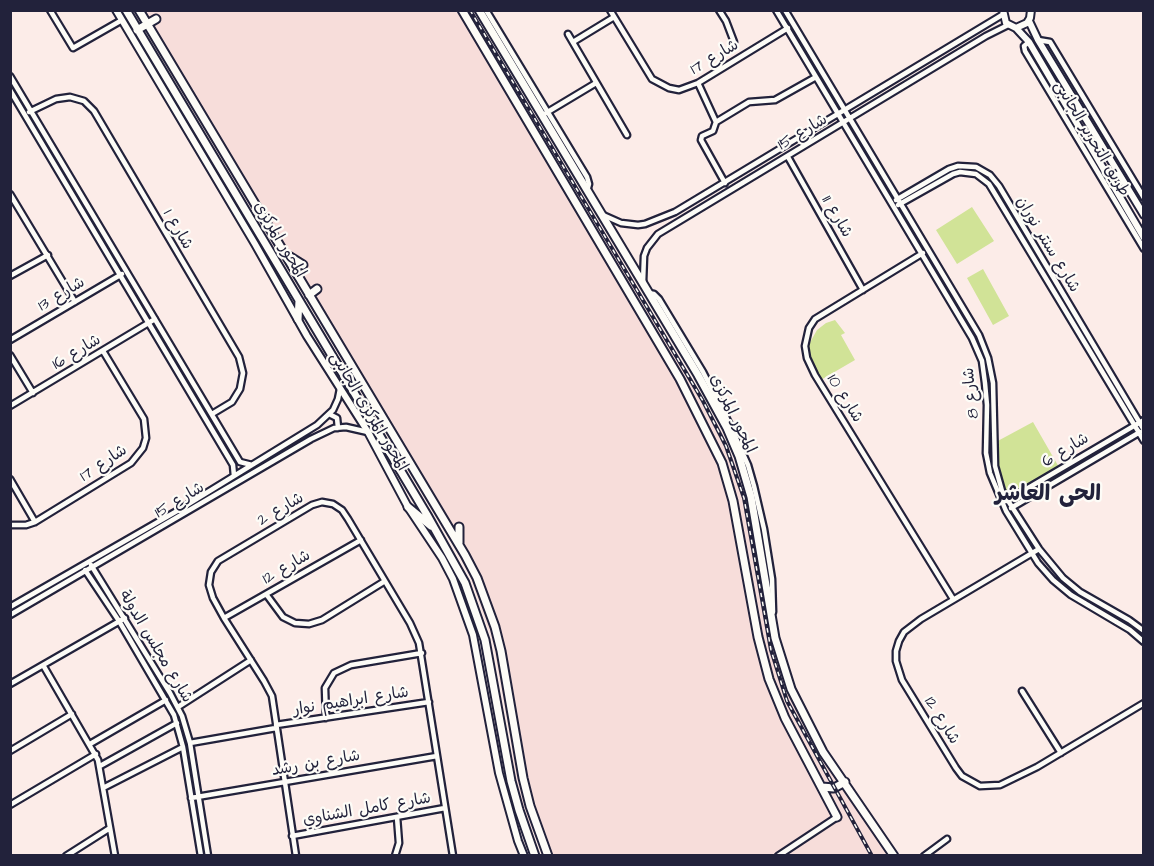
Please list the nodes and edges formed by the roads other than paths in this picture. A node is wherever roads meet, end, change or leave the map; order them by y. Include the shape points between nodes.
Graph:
1 (50, 10) edge
2 (116, 10) edge
3 (126, 10) edge
4 (140, 10) edge
5 (462, 10) edge
6 (478, 10) edge
7 (486, 10) edge
8 (610, 10) edge
9 (719, 10) edge
10 (776, 10) edge
11 (785, 10) edge
12 (1032, 11) edge
13 (1003, 13) edge
14 (614, 17) junction
15 (156, 19) dead end
16 (122, 20) junction
17 (1029, 21) junction
18 (147, 23) junction
19 (793, 25) junction
20 (1008, 25) junction
21 (1016, 28) junction
22 (786, 29) junction
23 (137, 30) junction
24 (568, 34) dead end
25 (1038, 40) junction
26 (573, 42) junction
27 (734, 42) dead end
28 (10, 76) edge
29 (816, 76) junction
30 (596, 83) junction
31 (698, 83) junction
32 (10, 90) edge
33 (199, 109) junction
34 (845, 110) junction
35 (31, 111) junction
36 (546, 113) junction
37 (25, 114) junction
38 (838, 114) junction
39 (850, 119) junction
40 (716, 122) junction
41 (194, 123) junction
42 (843, 123) junction
43 (627, 135) dead end
44 (217, 139) junction
45 (232, 146) dead end
46 (1087, 149) junction
47 (224, 150) junction
48 (563, 150) junction
49 (211, 153) junction
50 (788, 157) junction
51 (549, 159) junction
52 (1127, 170) junction
53 (1120, 175) junction
54 (725, 183) junction
55 (587, 191) junction
56 (10, 194) edge
57 (1143, 198) edge
58 (899, 201) junction
59 (577, 205) junction
60 (892, 205) junction
61 (570, 210) dead end
62 (601, 214) junction
63 (1143, 215) edge
64 (1143, 238) edge
65 (1143, 249) edge
66 (928, 250) junction
67 (285, 254) junction
68 (921, 254) junction
69 (48, 255) junction
70 (303, 265) dead end
71 (127, 271) junction
72 (120, 275) junction
73 (10, 276) edge
74 (317, 289) dead end
75 (645, 289) junction
76 (863, 290) junction
77 (309, 295) junction
78 (299, 301) junction
79 (75, 302) junction
80 (156, 319) junction
81 (298, 319) junction
82 (149, 323) junction
83 (10, 340) edge
84 (103, 351) junction
85 (10, 355) edge
86 (340, 389) junction
87 (33, 393) junction
88 (10, 406) edge
89 (212, 414) junction
90 (329, 414) junction
91 (204, 419) junction
92 (1139, 423) edge
93 (338, 428) junction
94 (1142, 431) edge
95 (368, 432) junction
96 (1143, 441) edge
97 (252, 465) junction
98 (234, 476) junction
99 (10, 479) edge
100 (219, 488) junction
101 (1008, 500) junction
102 (1002, 504) junction
103 (408, 507) junction
104 (1012, 507) junction
105 (1006, 511) junction
106 (35, 522) junction
107 (10, 525) edge
108 (459, 527) dead end
109 (435, 529) junction
110 (361, 540) junction
111 (459, 546) junction
112 (1039, 549) junction
113 (1032, 553) junction
114 (91, 564) junction
115 (84, 568) junction
116 (385, 580) junction
117 (266, 594) junction
118 (953, 599) junction
119 (10, 607) edge
120 (10, 615) edge
121 (125, 618) junction
122 (224, 618) junction
123 (119, 621) junction
124 (1143, 631) edge
125 (1143, 642) edge
126 (422, 653) junction
127 (251, 660) junction
128 (44, 665) junction
129 (506, 677) junction
130 (10, 684) edge
131 (1022, 691) dead end
132 (170, 693) junction
133 (496, 697) junction
134 (165, 698) junction
135 (429, 702) junction
136 (1143, 703) edge
137 (178, 707) junction
138 (511, 708) junction
139 (72, 714) junction
140 (326, 718) junction
141 (177, 723) junction
142 (276, 727) junction
143 (501, 729) junction
144 (190, 743) junction
145 (90, 744) junction
146 (183, 747) junction
147 (10, 751) edge
148 (1061, 753) junction
149 (96, 754) junction
150 (437, 756) junction
151 (100, 766) junction
152 (283, 782) junction
153 (844, 782) junction
154 (822, 787) junction
155 (103, 788) junction
156 (199, 796) junction
157 (191, 798) junction
158 (10, 805) edge
159 (445, 808) junction
160 (397, 817) junction
161 (837, 817) joint
162 (110, 828) junction
163 (292, 836) junction
164 (947, 839) dead end
165 (66, 855) edge
166 (115, 855) edge
167 (201, 855) edge
168 (208, 855) edge
169 (296, 855) edge
170 (395, 855) edge
171 (453, 855) edge
172 (524, 855) edge
173 (535, 855) edge
174 (548, 855) edge
175 (778, 855) edge
176 (894, 855) edge
177 (924, 855) edge

1 - 16 street via 73,48
2 - 16 street, المحور المركزى الجانبى
3 - 23 main road, المحور المركزى
4 - 18 main road, المحور المركزى
5 - 51 main road, المحور المركزى
6 - 48 main road, المحور المركزى
7 - 36 street
8 - 14 street, شارع 17
9 - 27 street
10 - 22 street, شارع 8
11 - 19 street, شارع 8
12 - 17 street
13 - 20 street
13 - 34 street, شارع 15
14 - 26 street
14 - 31 street, شارع 17 via 652,79 679,90
15 - 18 main road
16 - 81 street, المحور المركزى الجانبى
17 - 21 street
17 - 25 street
18 - 23 main road
18 - 33 main road, المحور المركزى
19 - 22 street, شارع 17
19 - 34 street, شارع 8
20 - 21 street
20 - 39 street, شارع 15
21 - 46 street via 1029,42
22 - 29 street, شارع 8
22 - 31 street, شارع 17
23 - 41 main road, المحور المركزى
24 - 26 street
25 - 52 street, طريق التحرير الجانبى via 1050,42
25 - 53 street
26 - 30 street
28 - 35 street
29 - 38 street, شارع 8
29 - 40 street via 775,100 749,102
30 - 36 street
30 - 43 street
31 - 40 street
32 - 37 street
33 - 41 main road via 201,121
33 - 44 main road, المحور المركزى
34 - 38 street, شارع 15
34 - 39 street, شارع 8
35 - 37 street, شارع 1
35 - 71 street
35 - 89 street, شارع 1 via 70,97 84,101 94,111 238,357 243,373 240,388 232,402
36 - 55 street via 587,177
37 - 72 street
38 - 42 street, شارع 8
38 - 54 street, شارع 15
39 - 42 street, شارع 15
39 - 58 street, شارع 8
40 - 54 street via 713,131 701,140
41 - 49 main road, المحور المركزى
42 - 50 street, شارع 15
42 - 60 street, شارع 8
44 - 47 main road, المحور المركزى
44 - 49 main road via 209,141
45 - 47 main road
46 - 64 street
46 - 65 street, طريق التحرير الجانبى
47 - 67 main road, المحور المركزى
48 - 51 main road
48 - 55 main road, المحور المركزى
49 - 78 main road, المحور المركزى
50 - 75 street, شارع 15 via 658,234 644,256
50 - 76 street, شارع 11
51 - 59 main road, المحور المركزى
52 - 53 street
52 - 57 street, طريق التحرير الجانبى
53 - 63 street
54 - 62 street, شارع 15 via 675,212 645,224 627,225
55 - 62 main road, المحور المركزى
56 - 69 street
58 - 60 street, شارع سنتر نوران
58 - 66 street, شارع 8
58 - 92 street, شارع سنتر نوران via 960,172 976,174 989,184
59 - 61 main road
59 - 154 main road, المحور المركزى via 680,380 722,463 769,679
60 - 68 street, شارع 8
62 - 75 main road, المحور المركزى
66 - 68 street, شارع 10
66 - 101 street, شارع 8 via 979,335 988,358 994,404 994,466
67 - 70 main road
67 - 77 main road, المحور المركزى
68 - 76 street, شارع 10
68 - 102 street, شارع 8 via 982,361 987,405 986,453
69 - 73 street
69 - 79 street
71 - 72 street, شارع 13
71 - 80 street
72 - 79 street, شارع 13
72 - 82 street
74 - 77 main road
75 - 153 main road, المحور المركزى via 707,390 739,456 756,520 780,655 791,689 819,745
76 - 118 street, شارع 10 via 815,319 806,337 807,358
77 - 111 main road, المحور المركزى
78 - 81 main road
78 - 109 main road, المحور المركزى
79 - 83 street, شارع 13
80 - 82 street, شارع 16
80 - 89 street
81 - 86 street, المحور المركزى الجانبى
82 - 84 street, شارع 16
82 - 91 street
84 - 87 street, شارع 16
84 - 106 street, شارع 17 via 144,419 143,448 131,463
85 - 87 street
86 - 90 street, شارع 15
86 - 95 street, المحور المركزى الجانبى
87 - 88 street, شارع 16
89 - 91 street, شارع 1
89 - 97 street via 240,462
90 - 93 street via 337,418
90 - 97 street, شارع 15
91 - 98 street via 233,465
92 - 94 street
92 - 101 street, شارع 6
93 - 95 street, شارع 15
93 - 100 street, شارع 15
94 - 96 street
94 - 104 street, شارع 6
95 - 103 street, المحور المركزى الجانبى
97 - 98 street, شارع 15
98 - 100 street, شارع 15
99 - 106 street
100 - 114 street, شارع 15
101 - 102 street, شارع 6
101 - 104 street, شارع 8
102 - 105 street, شارع 8
103 - 109 main road
103 - 172 street, المحور المركزى الجانبى via 442,558 467,615 499,773
104 - 105 street, شارع 6
104 - 112 street, شارع 8
105 - 113 street, شارع 8
106 - 107 street, شارع 17
108 - 111 main road
109 - 133 main road, المحور المركزى via 474,606
110 - 116 street, شارع 2
110 - 117 street, شارع 12
110 - 122 street, شارع 2 via 342,510 322,502 312,505 218,561 209,585
111 - 129 main road, المحور المركزى via 487,602
112 - 113 street, شارع 12
112 - 124 street, شارع 8 via 1071,585
113 - 118 street, شارع 12
113 - 125 street, شارع 8 via 1061,588
114 - 115 street, شارع 15
114 - 121 street, شارع مجلس الدولة
115 - 119 street, شارع 15
115 - 120 street, شارع 15
115 - 123 street, شارع مجلس الدولة
116 - 117 street via 322,620 309,624 283,617
116 - 126 street, شارع 2 via 411,623
117 - 122 street, شارع 12
118 - 148 street, شارع 12 via 911,625 896,651 906,688 956,768 971,782 990,787 1023,775
121 - 123 street
121 - 132 street, شارع مجلس الدولة
122 - 127 street, شارع 2
123 - 128 street
123 - 134 street, شارع مجلس الدولة
126 - 135 street, شارع 2
126 - 140 street via 351,665 334,673 325,688
127 - 137 street
127 - 142 street, شارع 2 via 272,696
128 - 130 street
128 - 139 street
129 - 133 main road via 505,696
129 - 138 main road, المحور المركزى
131 - 148 street
132 - 134 street
132 - 137 street, شارع مجلس الدولة
133 - 143 main road, المحور المركزى
134 - 141 street, شارع مجلس الدولة
134 - 145 street
135 - 140 street, شارع ابراهيم نوار
135 - 150 street, شارع 2
136 - 148 street, شارع 12
137 - 144 street, شارع مجلس الدولة
138 - 143 main road via 502,710
138 - 174 main road, المحور المركزى via 523,778
139 - 145 street
139 - 147 street
140 - 142 street, شارع ابراهيم نوار
141 - 146 street, شارع مجلس الدولة
141 - 151 street
142 - 144 street, شارع ابراهيم نوار
142 - 152 street, شارع 2
143 - 173 main road, المحور المركزى via 510,781
144 - 156 street, شارع مجلس الدولة
145 - 149 street
146 - 155 street
146 - 157 street, شارع مجلس الدولة
149 - 151 street
149 - 158 street
150 - 152 street, شارع بن رشد
150 - 159 street, شارع 2
151 - 155 street
152 - 156 street, شارع بن رشد
152 - 163 street, شارع 2
153 - 154 main road via 834,788
153 - 176 main road, المحور المركزى
154 - 161 main road, المحور المركزى
155 - 162 street
156 - 157 street, شارع بن رشد
156 - 168 street, شارع مجلس الدولة
157 - 167 street, شارع مجلس الدولة
159 - 160 street, شارع كامل الشناوي
159 - 171 street, شارع 2
160 - 163 street, شارع كامل الشناوي
160 - 170 street via 399,843
161 - 175 street
162 - 165 street
162 - 166 street
163 - 169 street, شارع 2
164 - 177 street

